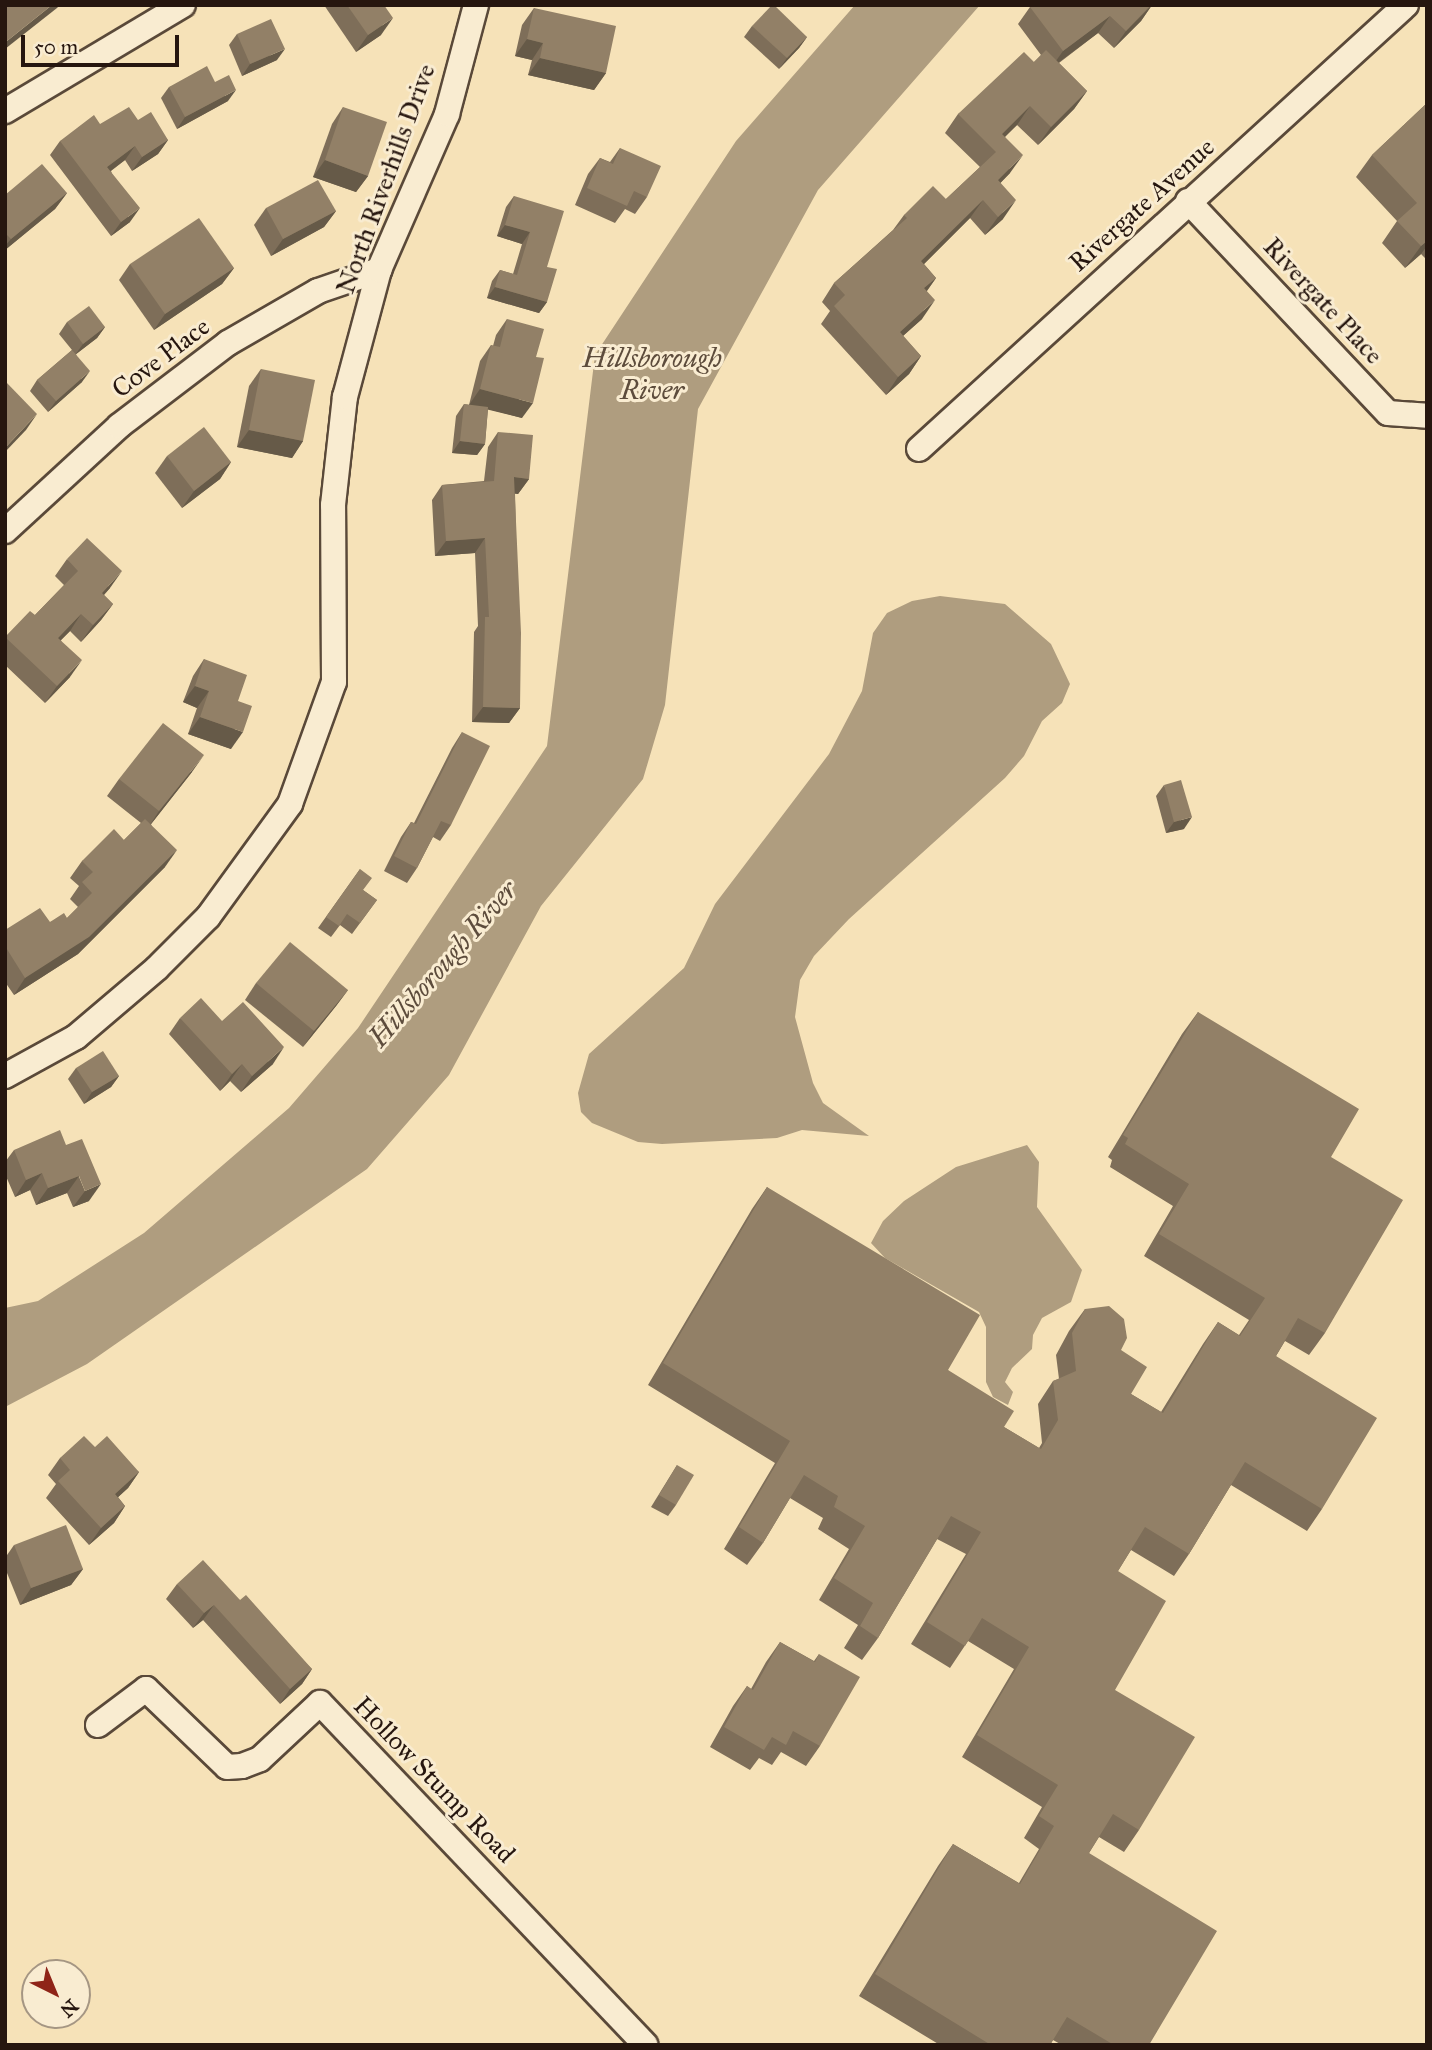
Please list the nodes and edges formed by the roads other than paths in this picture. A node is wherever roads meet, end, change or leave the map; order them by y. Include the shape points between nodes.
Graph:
1 (183, 5) edge
2 (476, 5) edge
3 (1406, 5) edge
4 (5, 111) edge
5 (1188, 201) junction
6 (379, 270) junction
7 (1427, 416) edge
8 (919, 449) dead end
9 (5, 531) edge
10 (5, 1076) edge
11 (98, 1725) dead end
12 (646, 2045) edge

1 - 4 street
2 - 6 street, North Riverhills Drive via 447,114
3 - 5 street, Rivergate Avenue via 1305,102
5 - 7 street, Rivergate Place via 1388,413
5 - 8 street, Rivergate Avenue
6 - 9 street, Cove Place via 318,291 228,344 119,426
6 - 10 street, North Riverhills Drive via 345,397 333,505 334,682 290,804 254,860 208,917 157,968 76,1037
11 - 12 street, Hollow Stump Road via 146,1689 227,1767 242,1766 260,1759 320,1703

